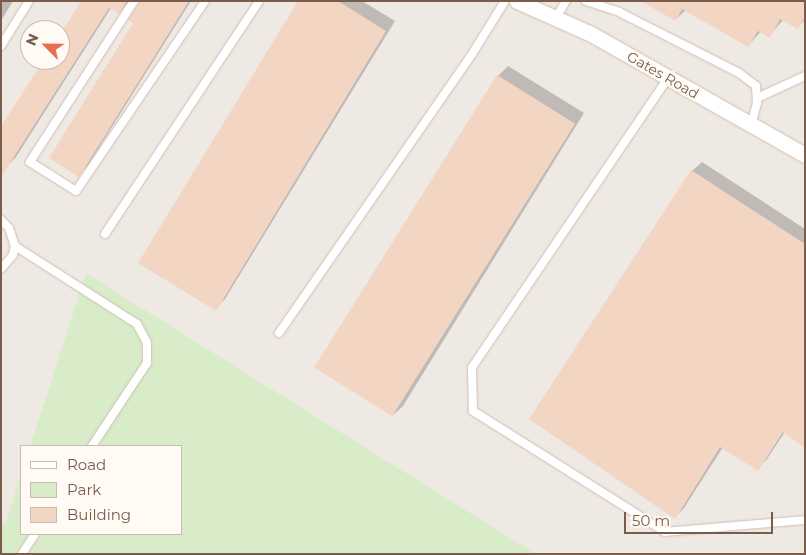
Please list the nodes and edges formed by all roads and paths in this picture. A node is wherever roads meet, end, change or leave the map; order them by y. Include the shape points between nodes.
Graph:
1 (29, 1) edge
2 (134, 1) edge
3 (205, 1) edge
4 (259, 1) edge
5 (505, 1) edge
6 (517, 1) edge
7 (566, 1) edge
8 (586, 1) edge
9 (556, 18) junction
10 (1, 46) edge
11 (805, 76) edge
12 (668, 78) junction
13 (757, 98) junction
14 (751, 125) junction
15 (805, 155) edge
16 (1, 220) edge
17 (105, 234) dead end
18 (15, 246) junction
19 (1, 269) edge
20 (279, 333) dead end
21 (93, 445) edge
22 (805, 520) edge
23 (34, 535) edge
24 (22, 554) edge

1 - 10 lane
2 - 3 lane via 30,162 76,192
4 - 17 lane
5 - 20 lane via 472,54
6 - 9 street, Gates Road
7 - 9 lane
8 - 13 lane via 618,12 739,73 756,86
9 - 12 street, Gates Road
11 - 13 lane
12 - 14 street, Gates Road
12 - 22 lane via 472,368 473,410 665,532
13 - 14 lane
14 - 15 street, Gates Road
16 - 18 lane via 9,228
18 - 19 lane
18 - 21 lane via 137,324 147,343 147,363
23 - 24 lane

